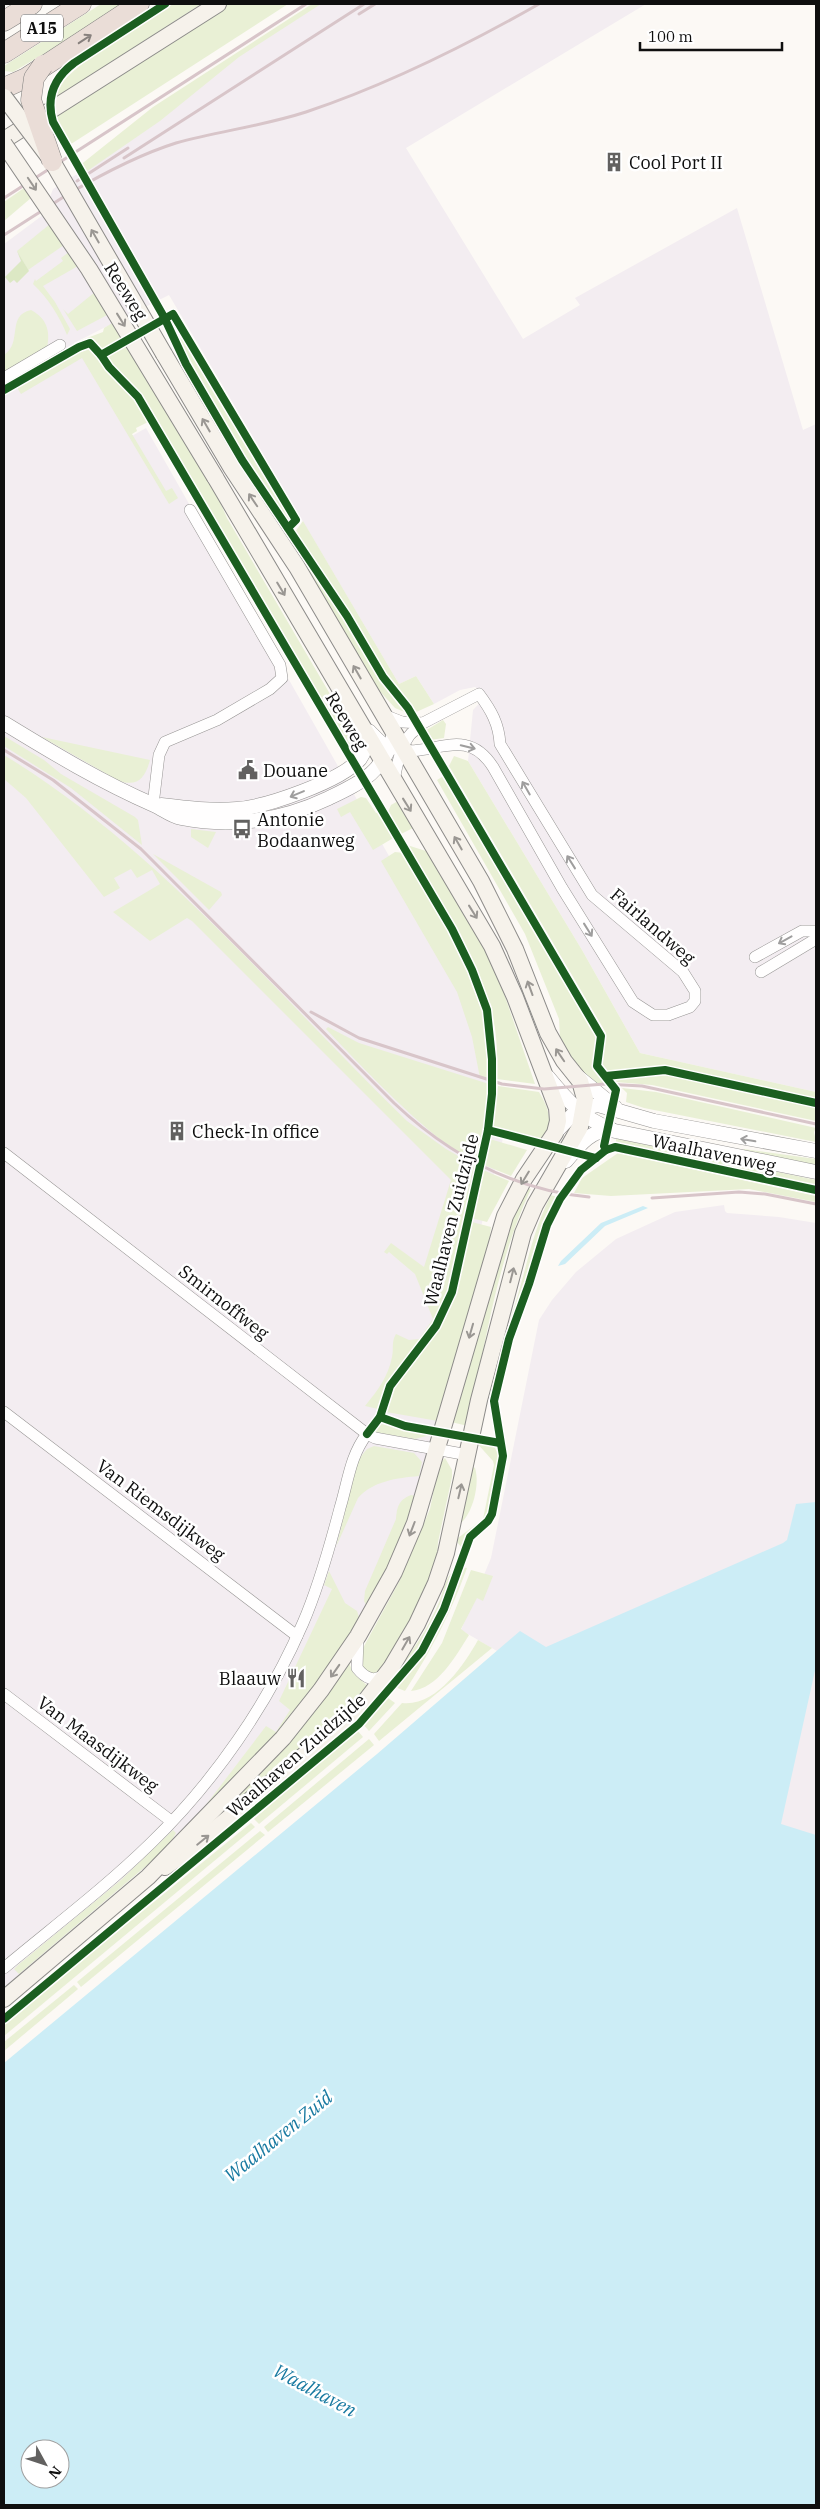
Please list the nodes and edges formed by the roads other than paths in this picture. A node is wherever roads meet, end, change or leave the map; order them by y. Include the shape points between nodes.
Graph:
1 (32, 4) edge
2 (81, 4) edge
3 (139, 4) edge
4 (218, 4) edge
5 (4, 21) edge
6 (4, 53) edge
7 (44, 65) junction
8 (4, 88) edge
9 (4, 97) edge
10 (4, 140) edge
11 (4, 144) edge
12 (52, 161) junction
13 (60, 345) dead end
14 (4, 378) edge
15 (190, 510) dead end
16 (381, 714) junction
17 (4, 723) edge
18 (423, 723) junction
19 (364, 728) junction
20 (396, 744) junction
21 (420, 749) junction
22 (383, 762) junction
23 (412, 765) junction
24 (394, 782) junction
25 (358, 783) junction
26 (153, 805) junction
27 (816, 931) edge
28 (816, 939) edge
29 (755, 957) dead end
30 (761, 972) dead end
31 (542, 1069) junction
32 (574, 1072) junction
33 (609, 1106) junction
34 (582, 1113) junction
35 (558, 1121) joint
36 (606, 1129) junction
37 (552, 1138) junction
38 (816, 1151) edge
39 (4, 1153) edge
40 (816, 1172) edge
41 (535, 1205) junction
42 (4, 1412) edge
43 (367, 1434) junction
44 (437, 1449) junction
45 (468, 1455) junction
46 (297, 1636) junction
47 (358, 1636) junction
48 (391, 1668) junction
49 (4, 1694) edge
50 (171, 1822) junction
51 (148, 1877) junction
52 (4, 1968) edge
53 (4, 1999) edge

1 - 5 highway, A15
2 - 6 highway, A15
7 -> 3 highway, A15
4 - 10 main road
7 - 8 highway, A15, bridge
7 - 12 highway, A15, bridge via 34,78 31,100
9 - 12 main road, Reeweg, bridge
11 -> 19 main road, Reeweg, bridge via 89,269
16 -> 12 main road, Reeweg, bridge via 297,567 231,467
13 - 14 street
15 - 26 street via 282,670 282,678 270,689 212,722 165,742 159,755
16 - 18 street via 397,721
16 - 20 main road, Reeweg
17 - 26 street via 117,789
18 - 20 street
21 -> 18 street, Fairlandweg via 456,744 481,752 634,1002 653,1015 668,1015 690,1007 695,1001 695,990 683,972 592,895 500,744 499,729 492,712 479,694
19 - 20 street, Reeweg
19 - 22 main road, Reeweg
19 -> 26 street via 365,750 355,763 280,800 238,809
20 - 21 street
20 - 22 street
20 - 23 main road, Reeweg
20 - 24 street
21 - 23 street
22 - 24 main road, Reeweg
22 - 25 street
32 -> 23 main road, Reeweg via 548,1034 497,910
24 - 25 street
24 -> 31 main road, Reeweg via 492,946
25 - 26 street via 296,811 253,821 212,822 179,817
27 -> 29 street via 802,931
28 - 30 street
31 - 34 street, Reeweg
31 - 35 main road, Reeweg
32 - 33 street, Reeweg
32 - 34 main road, Reeweg via 583,1087
33 - 34 street via 594,1105
38 -> 33 street, Waalhavenweg via 671,1125
34 - 36 street, Reeweg
34 - 37 street, Waalhaven Zuidzijde
34 - 41 main road, Waalhaven Zuidzijde
35 - 37 main road, Waalhaven Zuidzijde
36 - 40 street, Waalhavenweg
36 - 41 street, Waalhaven Zuidzijde via 589,1136 574,1152
37 -> 44 main road, Waalhaven Zuidzijde via 524,1179 501,1228
39 - 43 street, Smirnoffweg
45 -> 41 main road, Waalhaven Zuidzijde via 518,1248
42 - 46 street, Van Riemsdijkweg
43 - 44 street, Smirnoffweg
43 - 46 street via 353,1456 328,1551
44 - 45 street
44 -> 47 main road, Waalhaven Zuidzijde via 412,1531 394,1572
48 -> 45 main road, Waalhaven Zuidzijde via 418,1624 436,1583
46 - 50 street via 234,1745
47 - 48 street, Waalhaven Zuidzijde via 356,1660 361,1674 379,1678
47 -> 51 main road, Waalhaven Zuidzijde via 322,1690 283,1738
51 -> 48 main road, Waalhaven Zuidzijde via 186,1853 334,1731 367,1699
49 - 50 street, Van Maasdijkweg
50 - 52 street via 115,1876
51 - 53 main road, Waalhaven Zuidzijde

